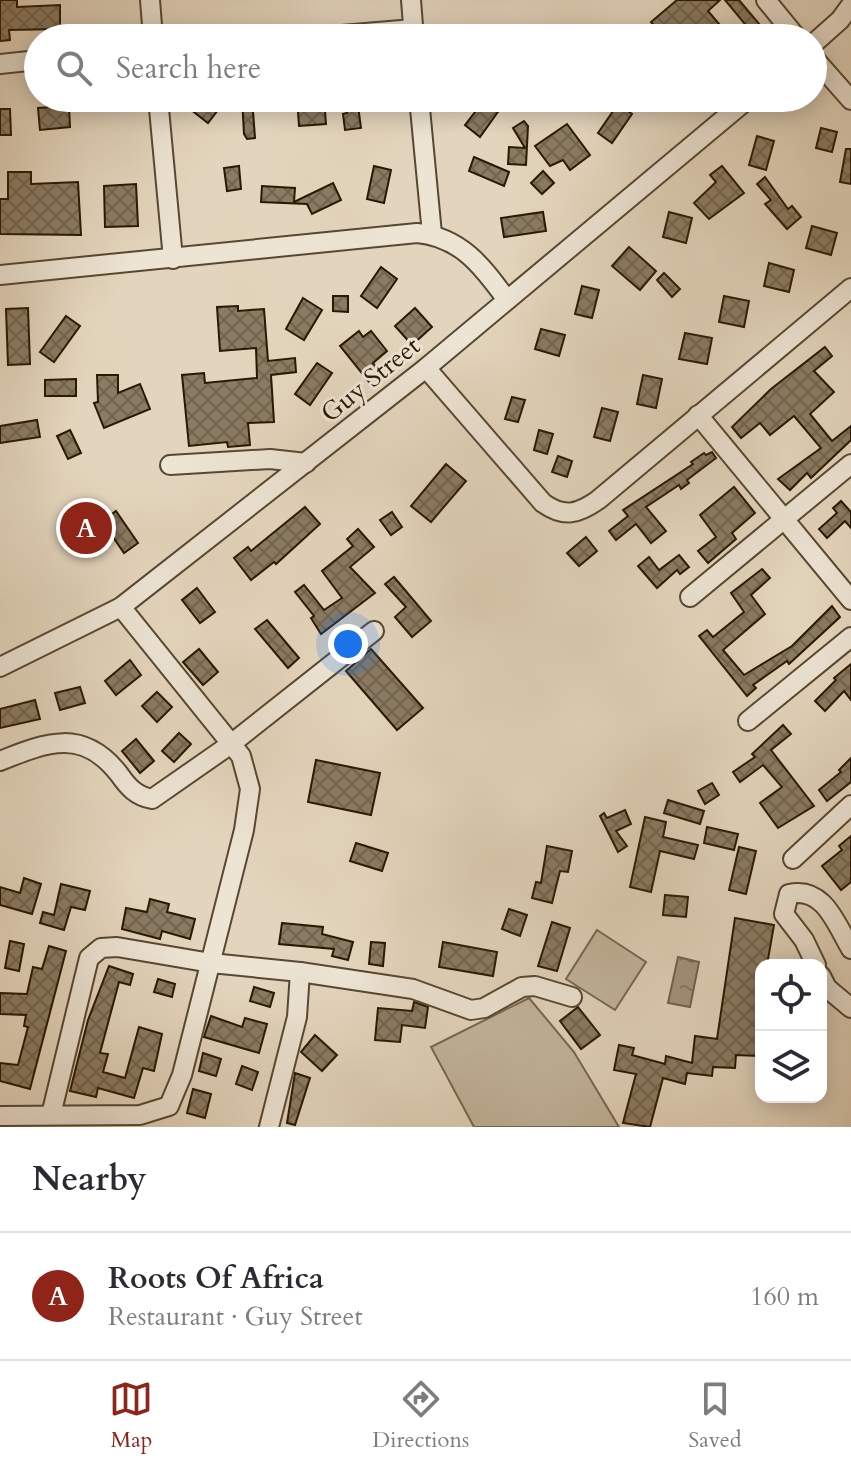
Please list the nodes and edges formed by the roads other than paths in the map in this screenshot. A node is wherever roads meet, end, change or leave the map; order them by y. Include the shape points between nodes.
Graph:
1 (150, 0) edge
2 (411, 0) edge
3 (766, 0) edge
4 (847, 13) edge
5 (152, 24) edge
6 (412, 24) edge
7 (786, 24) edge
8 (827, 31) edge
9 (24, 61) edge
10 (0, 64) edge
11 (827, 73) edge
12 (851, 100) edge
13 (159, 112) edge
14 (420, 112) edge
15 (732, 112) edge
16 (432, 234) junction
17 (173, 259) junction
18 (0, 275) edge
19 (851, 288) edge
20 (507, 300) junction
21 (426, 368) junction
22 (698, 415) junction
23 (306, 463) junction
24 (851, 464) edge
25 (170, 465) dead end
26 (783, 520) junction
27 (690, 597) dead end
28 (851, 600) edge
29 (121, 607) junction
30 (374, 631) dead end
31 (851, 637) edge
32 (0, 667) edge
33 (748, 721) dead end
34 (231, 744) junction
35 (0, 761) edge
36 (851, 806) edge
37 (793, 859) dead end
38 (851, 949) edge
39 (813, 959) edge
40 (211, 963) junction
41 (300, 972) junction
42 (827, 988) edge
43 (572, 997) dead end
44 (851, 1008) edge
45 (51, 1115) junction
46 (0, 1116) edge
47 (269, 1127) edge

1 - 5 street
2 - 6 street
3 - 7 street
4 - 8 street
9 - 10 street
11 - 12 street
13 - 17 street
14 - 16 street
15 - 20 street, Guy Street
16 - 17 street via 390,233
16 - 20 street via 474,255
17 - 18 street
19 - 22 street
20 - 21 street, Guy Street
21 - 22 street via 532,492 555,511 583,511
21 - 23 street, Guy Street
22 - 26 street
23 - 25 street via 270,459
23 - 29 street, Guy Street
24 - 26 street
26 - 27 street
26 - 28 street
29 - 32 street, Guy Street
29 - 34 street
30 - 34 street
31 - 33 street
34 - 35 street via 152,799 134,792 91,748 68,742 42,745
34 - 40 street via 241,756 250,789
36 - 37 street
38 - 39 street via 815,895 789,894 784,914
40 - 41 street
40 - 45 street via 169,1106 140,1115
40 - 45 street via 117,947 101,948 89,958
41 - 43 street via 413,989 471,1010 522,987
41 - 47 street via 297,1017
42 - 44 street
45 - 46 street

